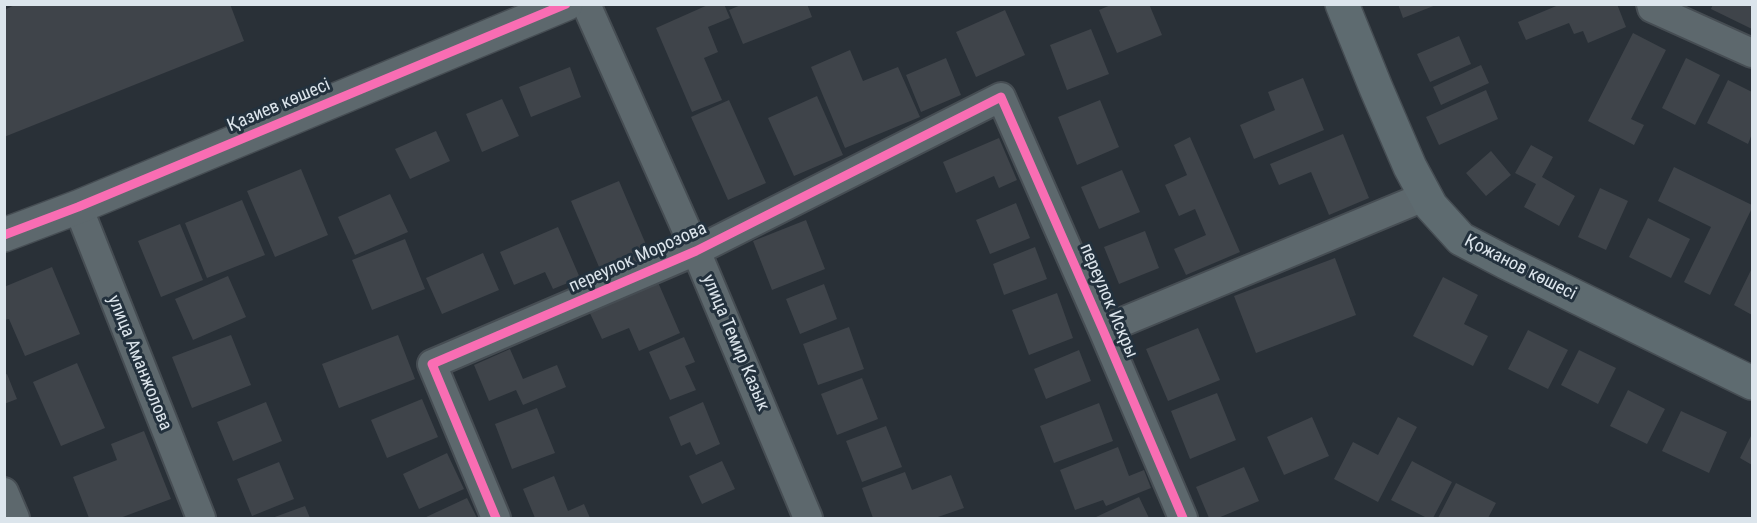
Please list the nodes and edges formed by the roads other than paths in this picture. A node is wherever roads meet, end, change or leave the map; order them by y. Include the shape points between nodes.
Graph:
1 (566, 4) edge
2 (586, 4) edge
3 (1342, 4) edge
4 (1651, 4) edge
5 (1752, 53) edge
6 (1001, 97) joint
7 (1426, 196) junction
8 (78, 207) junction
9 (4, 235) edge
10 (696, 251) junction
11 (1103, 330) junction
12 (1752, 383) edge
13 (4, 492) edge
14 (15, 519) edge
15 (201, 519) edge
16 (496, 519) edge
17 (808, 519) edge
18 (1184, 519) edge

1 - 8 street, Қазиев көшесі
2 - 10 street, улица Темир Казык
3 - 7 main road, Қожанов көшесі via 1405,157
4 - 5 street via 1652,8
6 - 10 street, переулок Морозова
6 - 11 street, переулок Искры
7 - 11 street
7 - 12 main road, Қожанов көшесі via 1461,239
8 - 9 street, Қазиев көшесі
8 - 15 street, улица Аманжолова
10 - 16 street, переулок Морозова via 432,364
10 - 17 street, улица Темир Казык
11 - 18 street, переулок Искры
13 - 14 street

